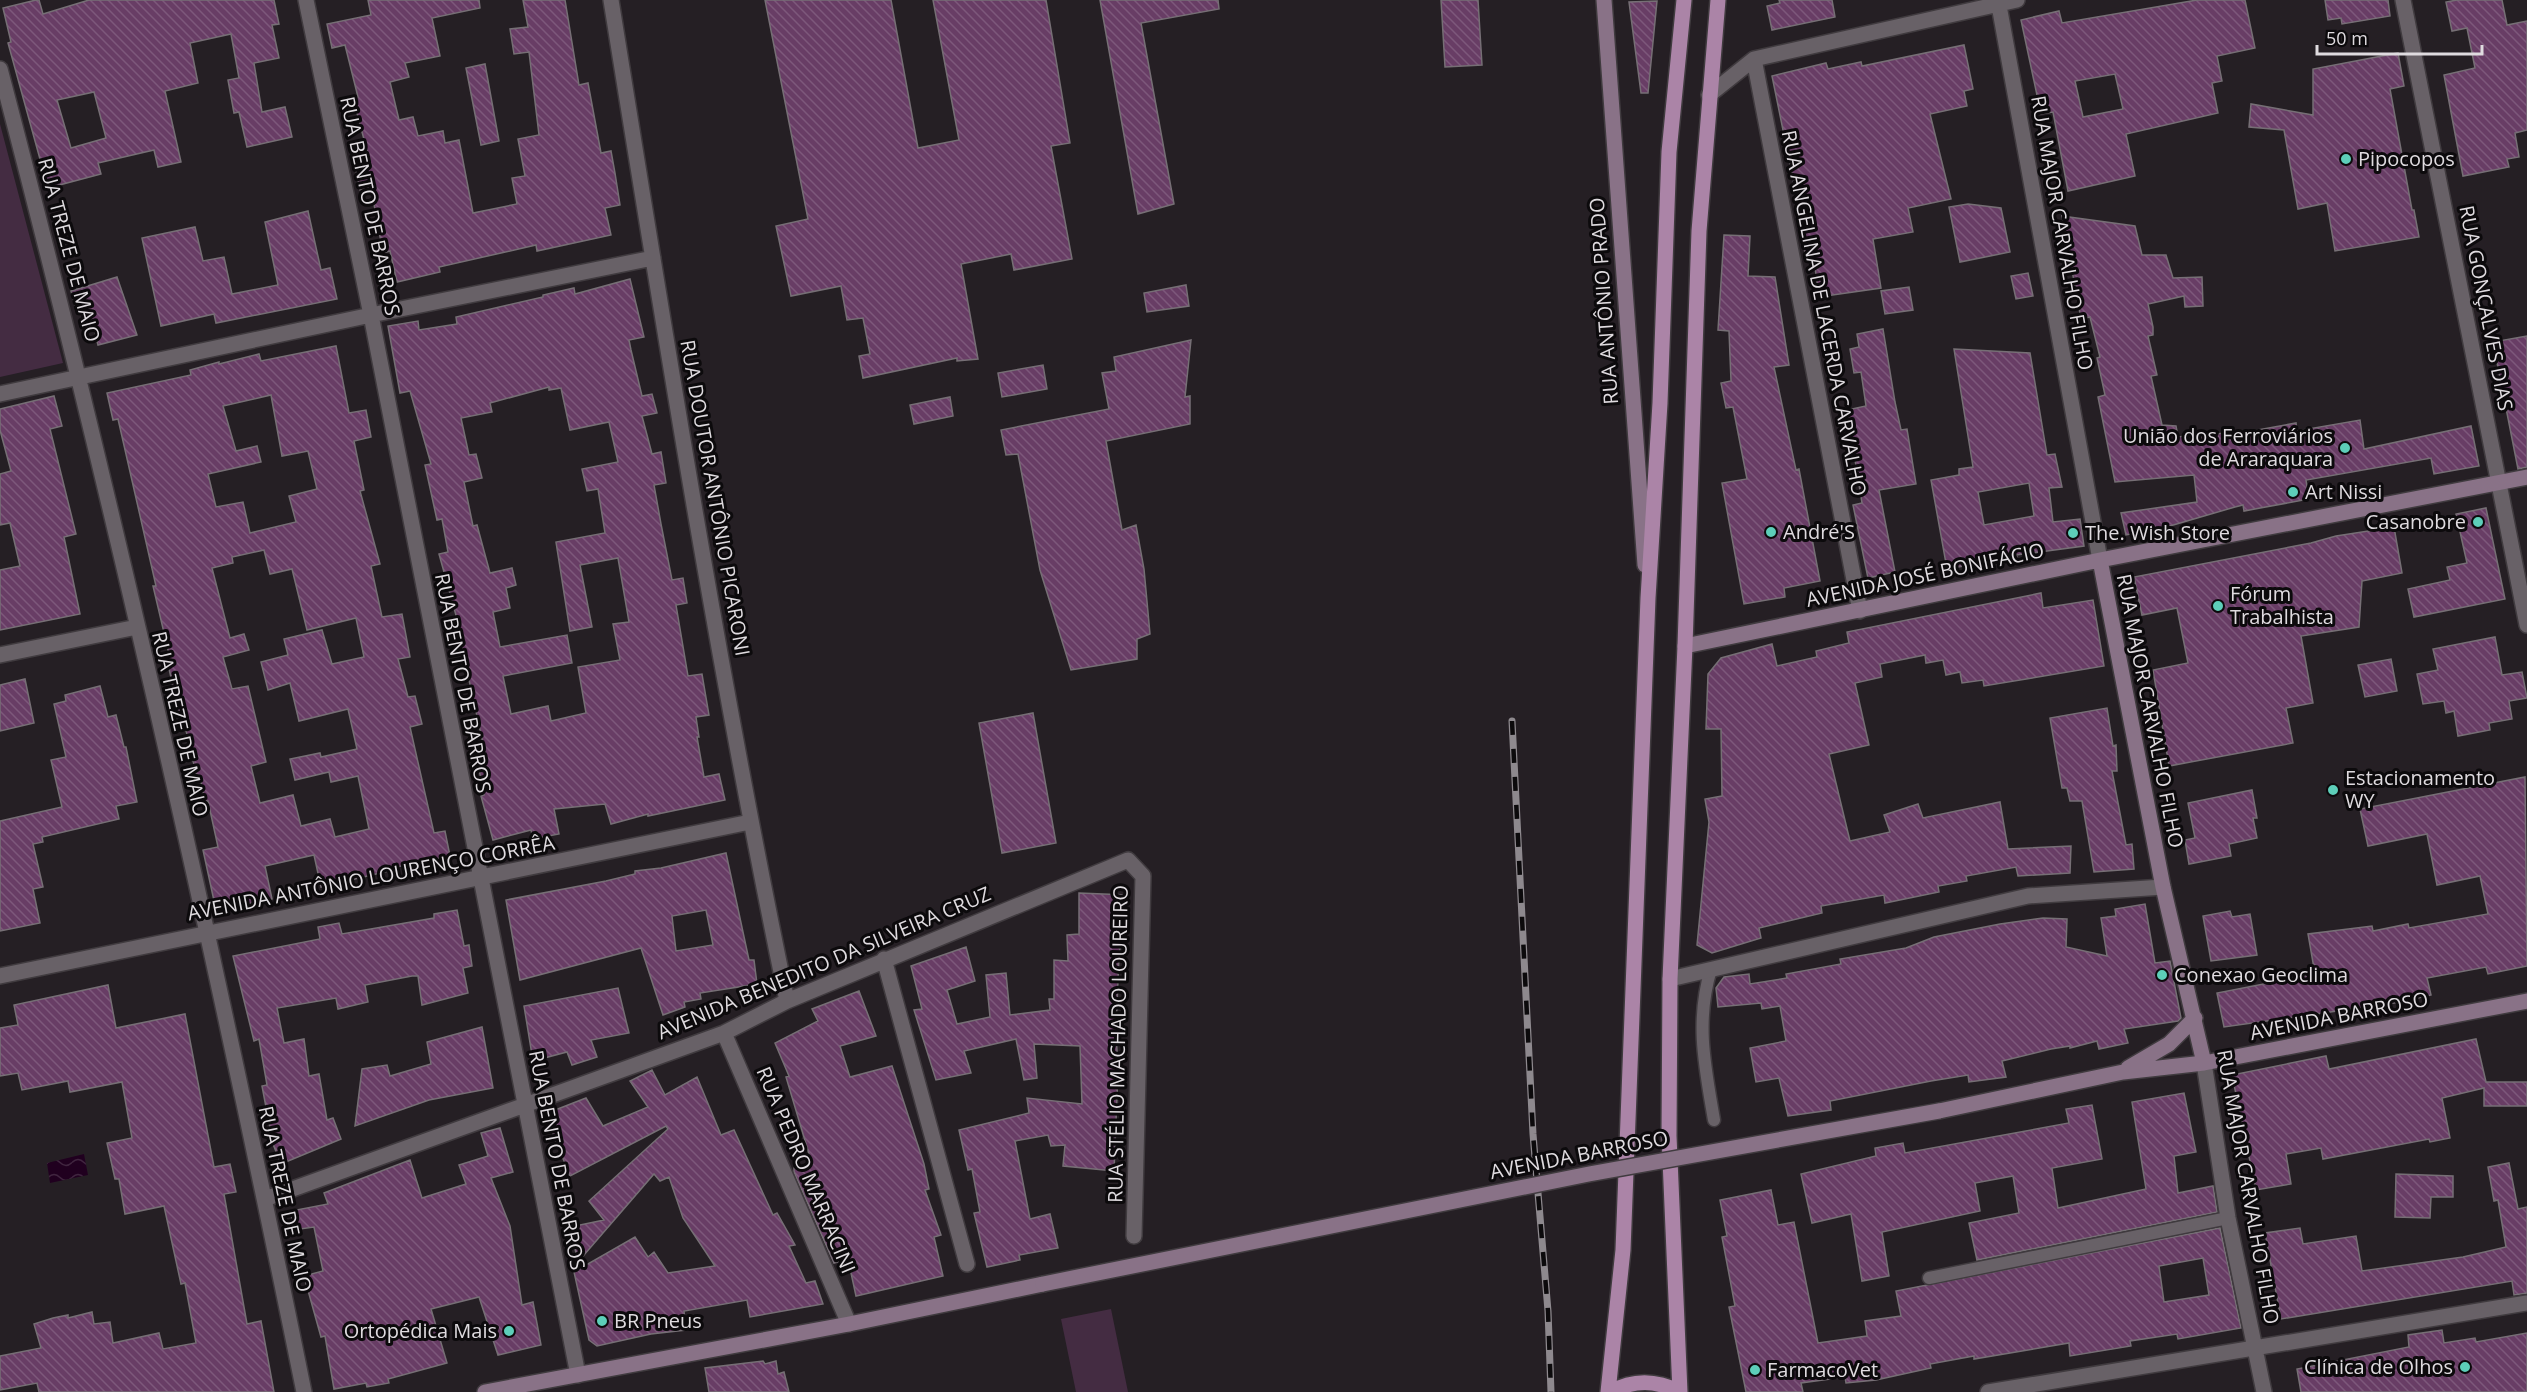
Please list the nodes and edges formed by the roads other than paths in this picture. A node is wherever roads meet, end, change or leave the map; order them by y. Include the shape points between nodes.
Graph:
1 (306, 0) edge
2 (611, 0) edge
3 (1604, 0) edge
4 (1684, 0) edge
5 (1718, 0) edge
6 (2017, 0) edge
7 (2403, 0) edge
8 (1998, 2) edge
9 (1754, 58) junction
10 (0, 69) edge
11 (1709, 95) junction
12 (653, 258) junction
13 (371, 315) junction
14 (80, 376) junction
15 (0, 394) edge
16 (2527, 477) edge
17 (2499, 482) junction
18 (2100, 560) junction
19 (1648, 598) junction
20 (1860, 611) junction
21 (2527, 625) edge
22 (137, 627) junction
23 (1685, 646) junction
24 (0, 654) edge
25 (750, 822) junction
26 (1128, 860) joint
27 (480, 878) junction
28 (2163, 887) junction
29 (206, 932) junction
30 (884, 959) junction
31 (1711, 969) junction
32 (0, 976) edge
33 (1670, 979) junction
34 (787, 1001) junction
35 (2527, 1001) edge
36 (2195, 1018) junction
37 (724, 1033) junction
38 (2204, 1063) junction
39 (2123, 1071) junction
40 (524, 1103) junction
41 (1714, 1120) dead end
42 (265, 1199) junction
43 (2228, 1218) junction
44 (1134, 1236) dead end
45 (967, 1264) dead end
46 (1929, 1278) dead end
47 (2527, 1302) edge
48 (849, 1324) junction
49 (2256, 1348) junction
50 (578, 1375) junction
51 (304, 1392) edge
52 (485, 1392) edge
53 (1609, 1392) edge
54 (1680, 1392) edge
55 (1988, 1392) edge
56 (2264, 1392) edge

1 - 13 street, RUA BENTO DE BARROS
2 - 12 street, RUA DOUTOR ANTÔNIO PICARONI
3 - 19 street, RUA ANTÔNIO PRADO
4 - 19 main road via 1669,152
5 - 11 main road
6 - 8 street
7 - 17 street, RUA GONÇALVES DIAS
8 - 9 street
8 - 18 street, RUA MAJOR CARVALHO FILHO
9 - 11 street
9 - 20 street, RUA ANGELINA DE LACERDA CARVALHO
10 - 14 street, RUA TREZE DE MAIO
11 - 23 main road via 1699,231
12 - 13 street
12 - 25 street, RUA DOUTOR ANTÔNIO PICARONI
13 - 14 street
13 - 27 street, RUA BENTO DE BARROS
14 - 15 street
14 - 22 street, RUA TREZE DE MAIO
16 - 17 street, AVENIDA JOSÉ BONIFÁCIO
17 - 18 street, AVENIDA JOSÉ BONIFÁCIO
17 - 21 street, RUA GONÇALVES DIAS
18 - 20 street, AVENIDA JOSÉ BONIFÁCIO
18 - 28 street, RUA MAJOR CARVALHO FILHO
19 - 53 main road via 1623,1250
20 - 23 street, AVENIDA JOSÉ BONIFÁCIO
22 - 24 street
22 - 29 street, RUA TREZE DE MAIO
23 - 33 main road
25 - 27 street, AVENIDA ANTÔNIO LOURENÇO CORRÊA
25 - 34 street, RUA DOUTOR ANTÔNIO PICARONI
26 - 30 street, AVENIDA BENEDITO DA SILVEIRA CRUZ
26 - 44 street, RUA STÉLIO MACHADO LOUREIRO via 1143,876
27 - 29 street, AVENIDA ANTÔNIO LOURENÇO CORRÊA
27 - 40 street, RUA BENTO DE BARROS
28 - 31 street via 2028,896
28 - 36 street, RUA MAJOR CARVALHO FILHO
29 - 32 street, AVENIDA ANTÔNIO LOURENÇO CORRÊA
29 - 42 street, RUA TREZE DE MAIO
30 - 34 street, AVENIDA BENEDITO DA SILVEIRA CRUZ
30 - 45 street
31 - 33 street
31 - 41 lane via 1704,993 1701,1046
33 - 54 main road via 1669,1136
34 - 37 street, AVENIDA BENEDITO DA SILVEIRA CRUZ
35 - 38 street, AVENIDA BARROSO
36 - 38 street, RUA MAJOR CARVALHO FILHO
36 - 39 street, AVENIDA BARROSO via 2169,1044
37 - 40 street, AVENIDA BENEDITO DA SILVEIRA CRUZ
37 - 48 street, RUA PEDRO MARRACINI
38 - 39 street, AVENIDA BARROSO
38 - 43 street, RUA MAJOR CARVALHO FILHO
39 - 48 street, AVENIDA BARROSO, bridge via 1939,1111 1589,1174
40 - 42 street, AVENIDA BENEDITO DA SILVEIRA CRUZ
40 - 50 street, RUA BENTO DE BARROS
42 - 51 street, RUA TREZE DE MAIO
43 - 46 lane
43 - 49 street, RUA MAJOR CARVALHO FILHO
47 - 49 street
48 - 50 street, AVENIDA BARROSO
49 - 55 street
49 - 56 street, RUA MAJOR CARVALHO FILHO
50 - 52 street, AVENIDA BARROSO
53 - 54 main road via 1625,1384 1654,1381

